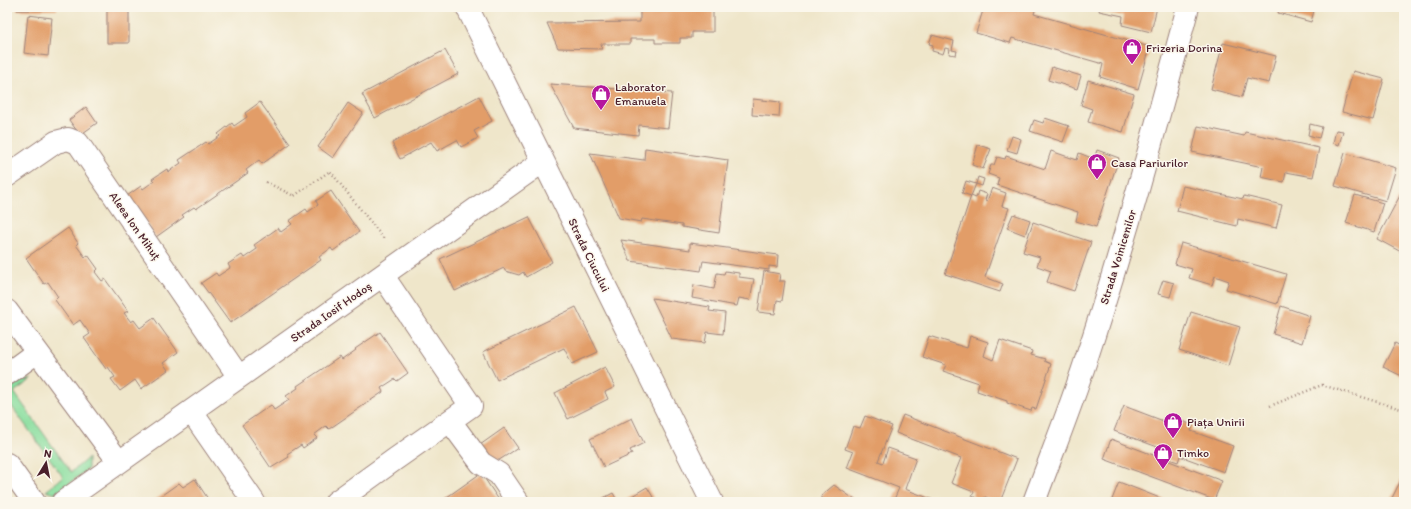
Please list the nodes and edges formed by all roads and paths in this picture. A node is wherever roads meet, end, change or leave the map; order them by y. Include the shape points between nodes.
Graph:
1 (467, 7) edge
2 (1188, 7) edge
3 (542, 162) junction
4 (7, 176) edge
5 (266, 182) dead end
6 (388, 244) dead end
7 (382, 276) junction
8 (7, 311) edge
9 (37, 352) junction
10 (7, 374) edge
11 (240, 377) junction
12 (1270, 406) dead end
13 (1404, 410) edge
14 (191, 411) junction
15 (450, 420) junction
16 (120, 462) junction
17 (7, 464) edge
18 (34, 502) edge
19 (63, 502) edge
20 (254, 502) edge
21 (336, 502) edge
22 (518, 502) edge
23 (712, 502) edge
24 (1034, 502) edge

1 - 3 street, Strada Ciucului
2 - 24 street, Strada Voinicenilor via 1148,157 1099,321
3 - 7 street, Strada Iosif Hodoș
3 - 23 street, Strada Ciucului
4 - 11 street, Aleea Ion Mihuț via 56,142 68,139 78,143
5 - 6 path via 294,196 330,171
7 - 11 street, Strada Iosif Hodoș
7 - 15 street via 471,406
8 - 9 street
9 - 10 street
9 - 16 street
11 - 14 street, Strada Iosif Hodoș
12 - 13 path via 1322,385
14 - 16 street, Strada Iosif Hodoș
14 - 20 street
15 - 21 street
15 - 22 street via 481,463 499,474
16 - 19 street, Strada Iosif Hodoș
17 - 18 street

